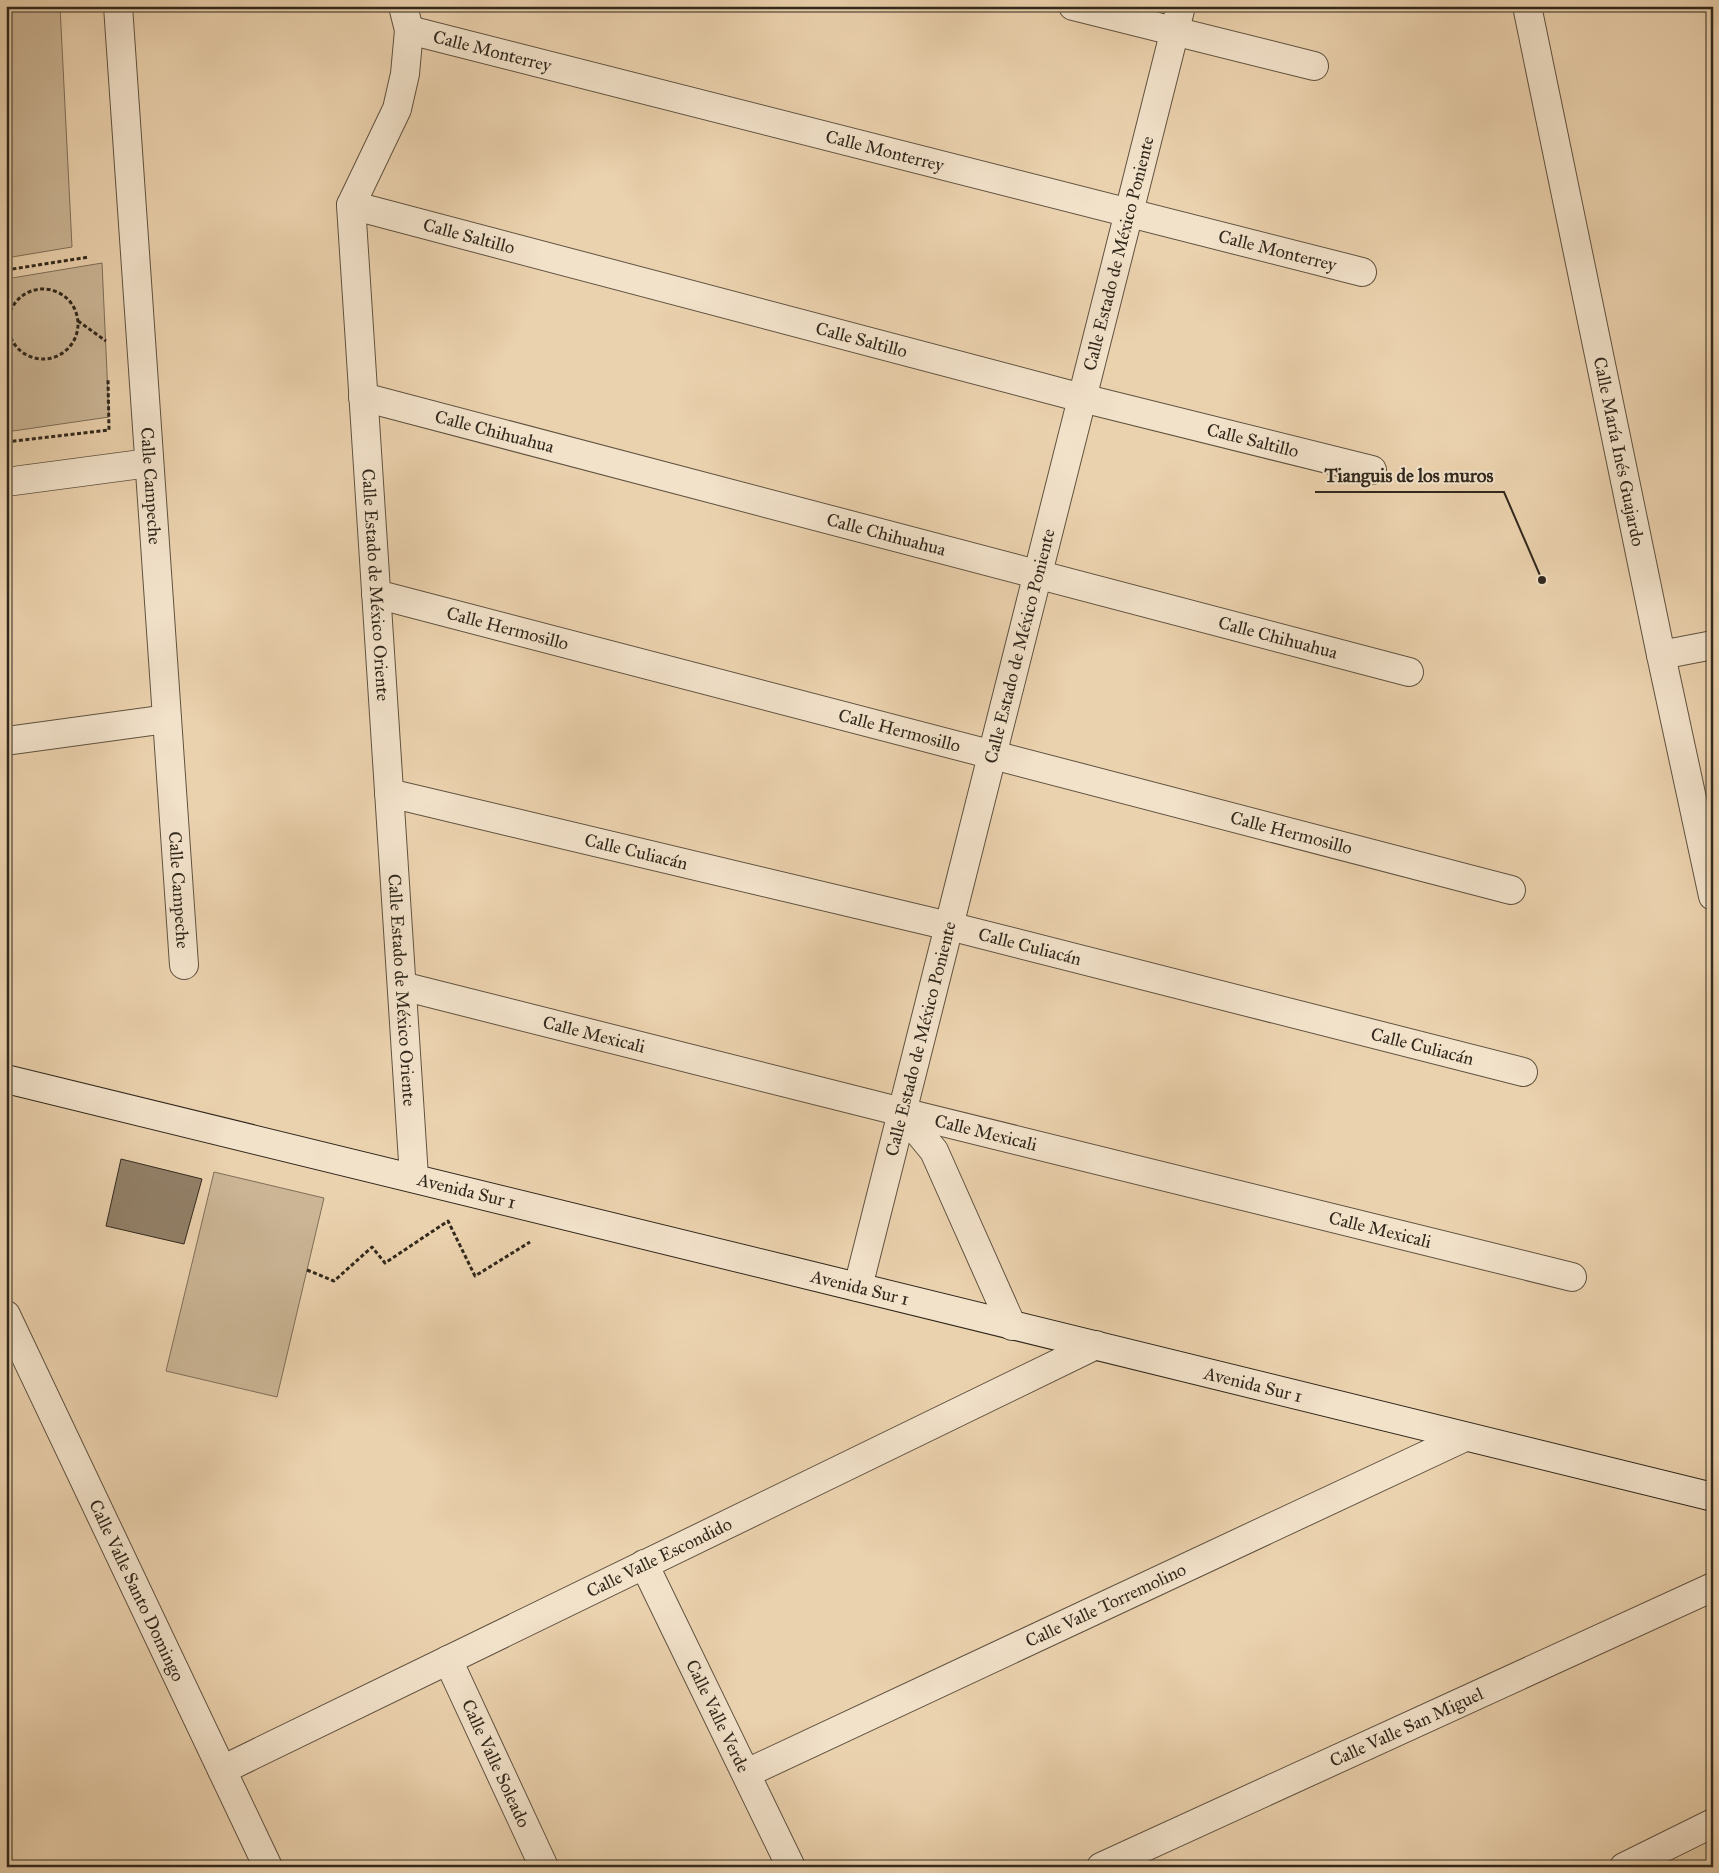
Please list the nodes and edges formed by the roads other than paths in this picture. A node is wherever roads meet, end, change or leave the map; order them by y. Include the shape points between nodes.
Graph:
1 (118, 6) edge
2 (1073, 6) edge
3 (1528, 6) edge
4 (406, 18) edge
5 (1178, 19) edge
6 (1314, 66) dead end
7 (351, 205) junction
8 (1129, 213) junction
9 (1362, 272) dead end
10 (364, 396) junction
11 (1082, 398) junction
12 (150, 463) junction
13 (1372, 470) dead end
14 (6, 482) edge
15 (1038, 575) junction
16 (376, 594) junction
17 (1713, 645) edge
18 (1661, 655) junction
19 (1409, 672) dead end
20 (167, 719) junction
21 (6, 742) edge
22 (992, 754) junction
23 (389, 792) junction
24 (1511, 890) dead end
25 (1713, 896) edge
26 (949, 926) junction
27 (184, 966) dead end
28 (402, 986) junction
29 (1523, 1072) dead end
30 (6, 1079) edge
31 (902, 1112) junction
32 (414, 1177) junction
33 (1572, 1277) dead end
34 (858, 1287) junction
35 (6, 1315) edge
36 (1012, 1326) junction
37 (1096, 1345) junction
38 (1465, 1437) junction
39 (1713, 1497) edge
40 (644, 1564) junction
41 (1713, 1587) edge
42 (448, 1660) junction
43 (222, 1770) junction
44 (747, 1773) junction
45 (1713, 1823) edge
46 (268, 1867) edge
47 (544, 1867) edge
48 (791, 1867) edge
49 (1101, 1867) edge
50 (1624, 1867) edge

1 - 12 street, Calle Campeche
2 - 5 street
3 - 18 street, Calle María Inés Guajardo
4 - 7 street, Calle Estado de México Oriente via 405,74 397,109
4 - 8 street, Calle Monterrey
5 - 6 street
5 - 8 street, Calle Estado de México Poniente
7 - 10 street, Calle Estado de México Oriente
7 - 11 street, Calle Saltillo
8 - 9 street, Calle Monterrey
8 - 11 street, Calle Estado de México Poniente
10 - 15 street, Calle Chihuahua
10 - 16 street, Calle Estado de México Oriente
11 - 13 street, Calle Saltillo
11 - 15 street, Calle Estado de México Poniente
12 - 14 street
12 - 20 street, Calle Campeche
15 - 19 street, Calle Chihuahua
15 - 22 street, Calle Estado de México Poniente
16 - 22 street, Calle Hermosillo
16 - 23 street, Calle Estado de México Oriente
17 - 18 street
18 - 25 street, Calle María Inés Guajardo
20 - 21 street
20 - 27 street, Calle Campeche
22 - 24 street, Calle Hermosillo
22 - 26 street, Calle Estado de México Poniente
23 - 26 street, Calle Culiacán
23 - 28 street, Calle Estado de México Oriente
26 - 29 street, Calle Culiacán
26 - 31 street, Calle Estado de México Poniente
28 - 31 street, Calle Mexicali
28 - 32 street, Calle Estado de México Oriente
30 - 32 street, Avenida Sur 1
31 - 33 street, Calle Mexicali
31 - 34 street, Calle Estado de México Poniente
31 - 36 street via 934,1151
32 - 34 street, Avenida Sur 1
34 - 36 street, Avenida Sur 1
35 - 43 street, Calle Valle Santo Domingo
36 - 37 street, Avenida Sur 1
37 - 38 street, Avenida Sur 1
37 - 40 street, Calle Valle Escondido
38 - 39 street, Avenida Sur 1
38 - 44 street, Calle Valle Torremolino
40 - 42 street, Calle Valle Escondido
40 - 44 street, Calle Valle Verde
41 - 49 street, Calle Valle San Miguel
42 - 43 street, Calle Valle Escondido
42 - 47 street, Calle Valle Soleado
43 - 46 street, Calle Valle Santo Domingo
44 - 48 street, Calle Valle Verde
45 - 50 street

